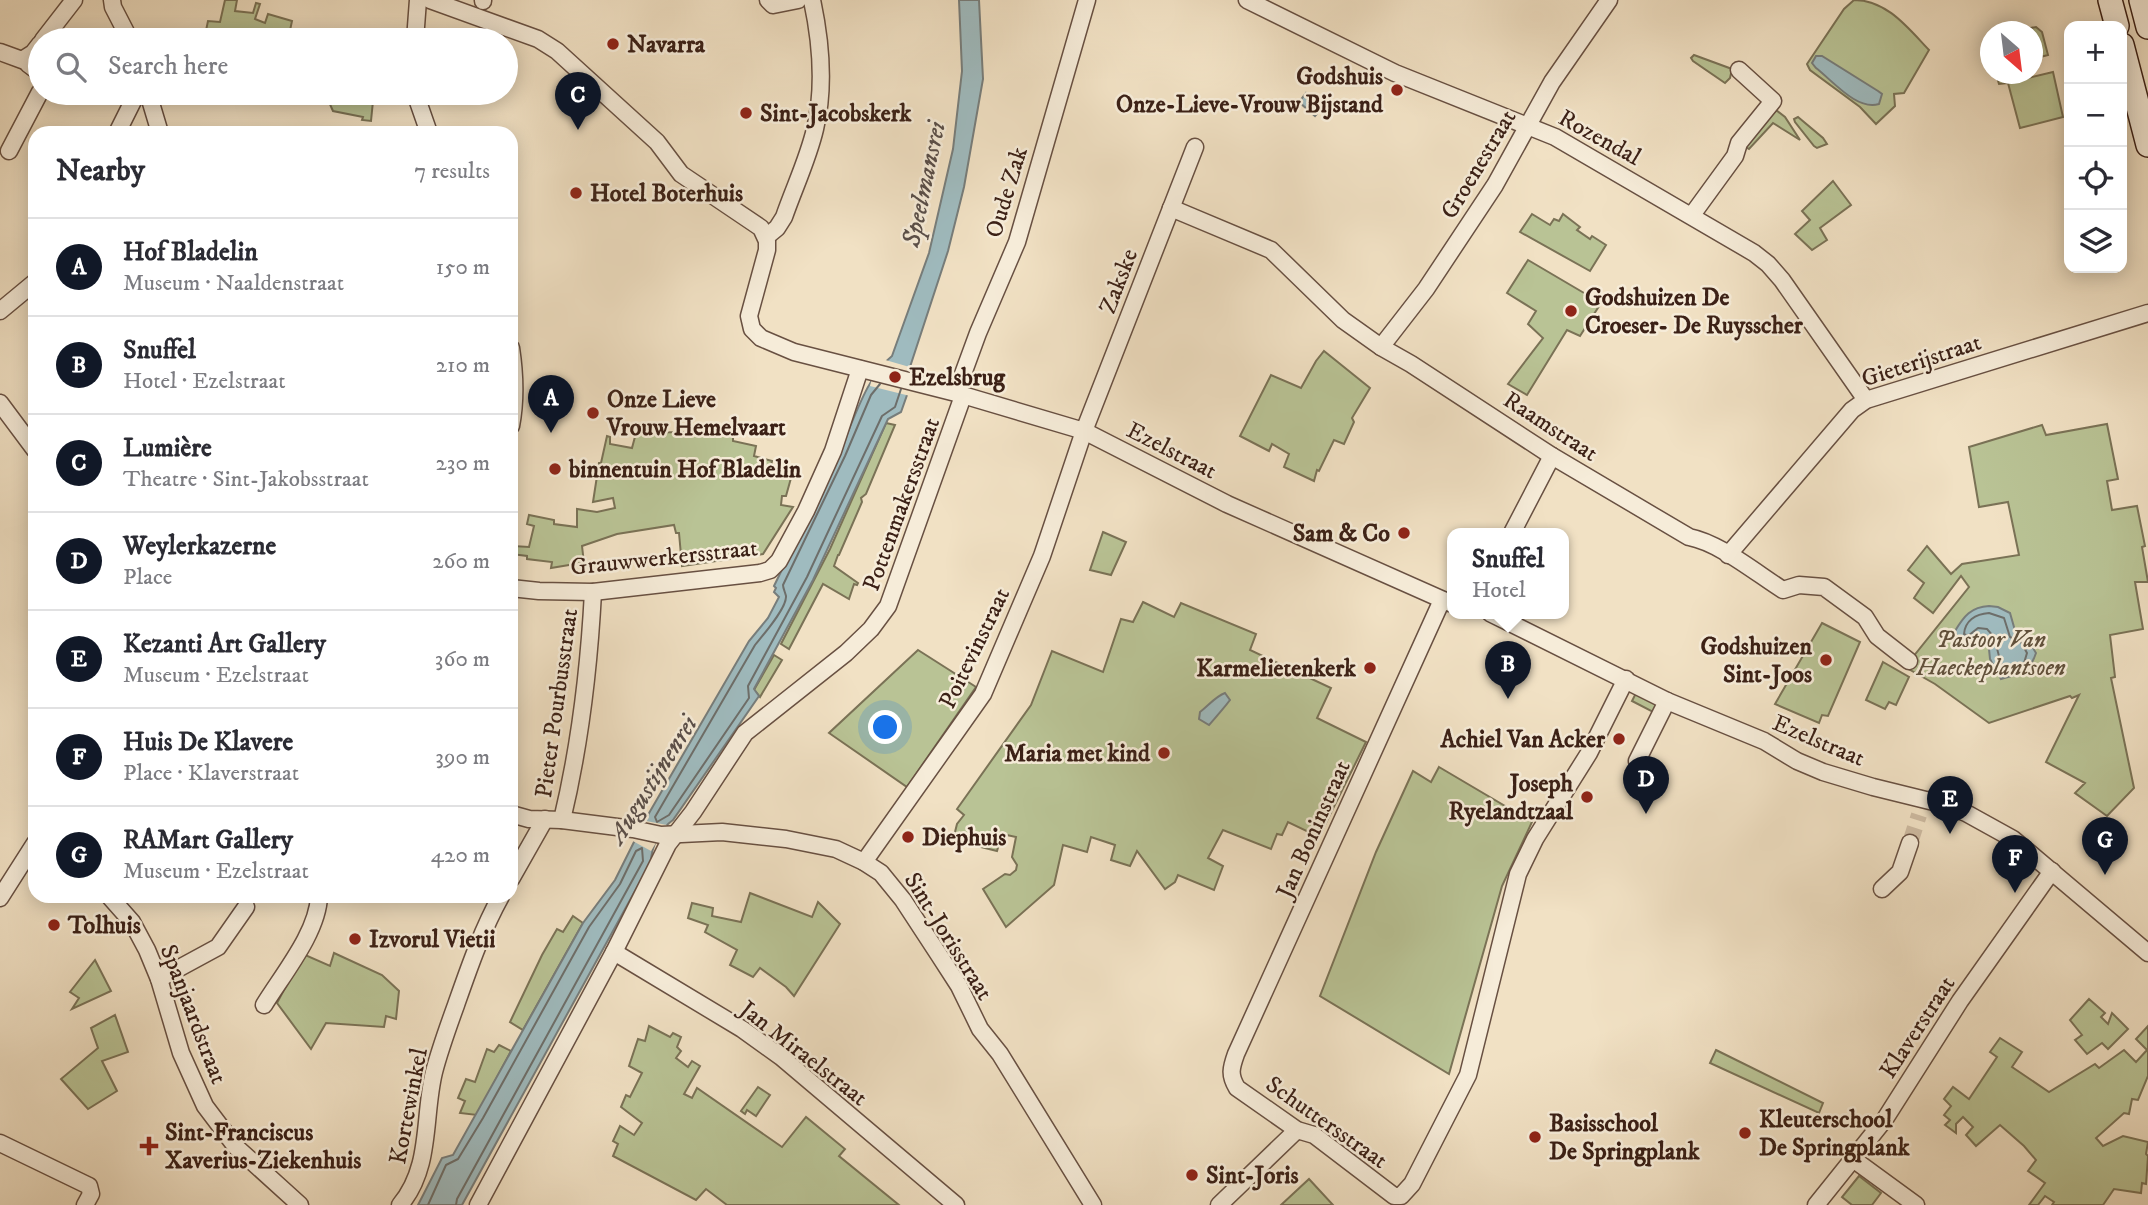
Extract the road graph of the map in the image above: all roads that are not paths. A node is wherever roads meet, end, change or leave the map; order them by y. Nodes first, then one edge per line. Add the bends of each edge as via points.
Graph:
1 (74, 0) edge
2 (112, 0) edge
3 (418, 0) edge
4 (430, 0) edge
5 (768, 0) edge
6 (798, 0) edge
7 (812, 0) edge
8 (1087, 0) edge
9 (1247, 0) edge
10 (1609, 0) edge
11 (2110, 0) edge
12 (2141, 0) edge
13 (2116, 21) edge
14 (2148, 27) edge
15 (53, 28) edge
16 (124, 28) edge
17 (416, 28) edge
18 (508, 28) edge
19 (518, 32) edge
20 (0, 52) edge
21 (28, 56) edge
22 (2127, 64) edge
23 (1739, 70) dead end
24 (33, 105) edge
25 (131, 105) edge
26 (152, 105) edge
27 (419, 105) edge
28 (1528, 124) junction
29 (120, 126) edge
30 (158, 126) edge
31 (427, 126) edge
32 (2148, 145) edge
33 (1195, 147) dead end
34 (9, 151) dead end
35 (1171, 208) junction
36 (1692, 215) junction
37 (765, 237) junction
38 (28, 288) edge
39 (0, 311) edge
40 (2148, 313) edge
41 (1381, 347) junction
42 (867, 371) junction
43 (960, 394) junction
44 (1866, 400) junction
45 (0, 403) edge
46 (1084, 431) junction
47 (28, 441) edge
48 (1552, 456) junction
49 (1515, 528) edge
50 (1728, 555) junction
51 (518, 589) edge
52 (593, 592) junction
53 (1447, 602) edge
54 (1502, 619) edge
55 (1909, 661) dead end
56 (1626, 679) junction
57 (1667, 701) junction
58 (1637, 761) dead end
59 (518, 816) edge
60 (545, 819) junction
61 (562, 820) junction
62 (667, 835) junction
63 (1910, 843) tunnel mouth
64 (28, 851) edge
65 (864, 862) junction
66 (518, 867) edge
67 (2052, 871) junction
68 (7, 875) edge
69 (1882, 890) dead end
70 (0, 898) edge
71 (115, 903) edge
72 (318, 903) edge
73 (497, 903) edge
74 (246, 907) dead end
75 (614, 952) junction
76 (2148, 953) edge
77 (159, 979) junction
78 (264, 1005) dead end
79 (1231, 1079) joint
80 (1297, 1130) junction
81 (0, 1143) edge
82 (1853, 1159) junction
83 (85, 1205) edge
84 (300, 1205) edge
85 (400, 1205) edge
86 (478, 1205) edge
87 (956, 1205) edge
88 (1093, 1205) edge
89 (1219, 1205) edge
90 (1816, 1205) edge
91 (1916, 1205) edge

1 - 15 street
2 - 16 street
3 - 17 street
4 - 18 street
5 - 6 street via 773,5
7 - 37 street via 820,35 815,129 784,217
8 - 43 street, Oude Zak via 1017,242 978,333
9 - 28 street, Rozendal via 1395,73
10 - 28 street, Groenestraat
11 - 13 main road
12 - 14 main road
19 - 37 street via 556,51 657,142 681,174 753,221
20 - 21 street via 22,60
22 - 32 main road
23 - 36 street via 1773,101
24 - 34 street
25 - 29 street
26 - 30 street
27 - 31 street
28 - 36 street, Rozendal
28 - 41 street, Groenestraat via 1449,255
33 - 35 street, Zakske
35 - 41 street, Raamstraat via 1271,250 1343,320
35 - 46 street, Zakske
36 - 44 street, Rozendal via 1768,264
37 - 42 street, Ezelstraat via 767,250 749,316 752,329 761,338 794,352
38 - 39 street
40 - 44 street, Gieterijstraat
41 - 48 street, Raamstraat
42 - 43 street, Ezelstraat
42 - 52 street, Grauwwerkersstraat via 806,511 771,570
43 - 46 street, Ezelstraat
43 - 62 street, Pottenmakersstraat via 888,606 846,653 745,733 693,812
44 - 50 street, Gieterijstraat via 1852,410
45 - 47 street
46 - 53 street, Ezelstraat via 1227,504
46 - 65 street, Poitevinstraat via 1042,556 983,694
48 - 49 street
48 - 50 street, Raamstraat
50 - 55 street, Raamstraat via 1783,590 1798,585 1824,587 1865,617 1877,636
51 - 52 street, Grauwwerkersstraat
52 - 61 street, Pieter Pourbusstraat via 577,749
53 - 79 street, Jan Boninstraat via 1236,1054
54 - 56 street, Ezelstraat
56 - 57 street, Ezelstraat
56 - 80 street, Schuttersstraat via 1518,874 1468,1075 1412,1184 1401,1196 1394,1196 1314,1135
57 - 58 street
57 - 67 street, Ezelstraat via 1764,741 1823,772 1921,807 1966,813 2013,839
59 - 60 street, Sint-Jorisstraat
60 - 61 street, Sint-Jorisstraat
60 - 66 street
61 - 62 street, Sint-Jorisstraat
62 - 65 street, Sint-Jorisstraat via 753,835 836,849
62 - 75 street via 668,844
63 - 69 street via 1900,872
64 - 68 street
65 - 88 street, Sint-Jorisstraat via 881,873 913,914
67 - 76 street, Ezelstraat
67 - 82 street, Klaverstraat via 1959,1001 1885,1119
68 - 70 street
71 - 77 street, Spanjaardstraat via 132,922
72 - 78 street via 313,925
73 - 85 street, Kortewinkel via 442,1045 420,1170
74 - 77 street via 218,947
75 - 86 street
75 - 87 street, Jan Miraelstraat via 781,1057
77 - 84 street, Spanjaardstraat via 181,1053 205,1106 236,1147
79 - 80 street, Schuttersstraat
80 - 89 street
81 - 83 street via 89,1185 92,1194
82 - 90 street, Klaverstraat
82 - 91 street

